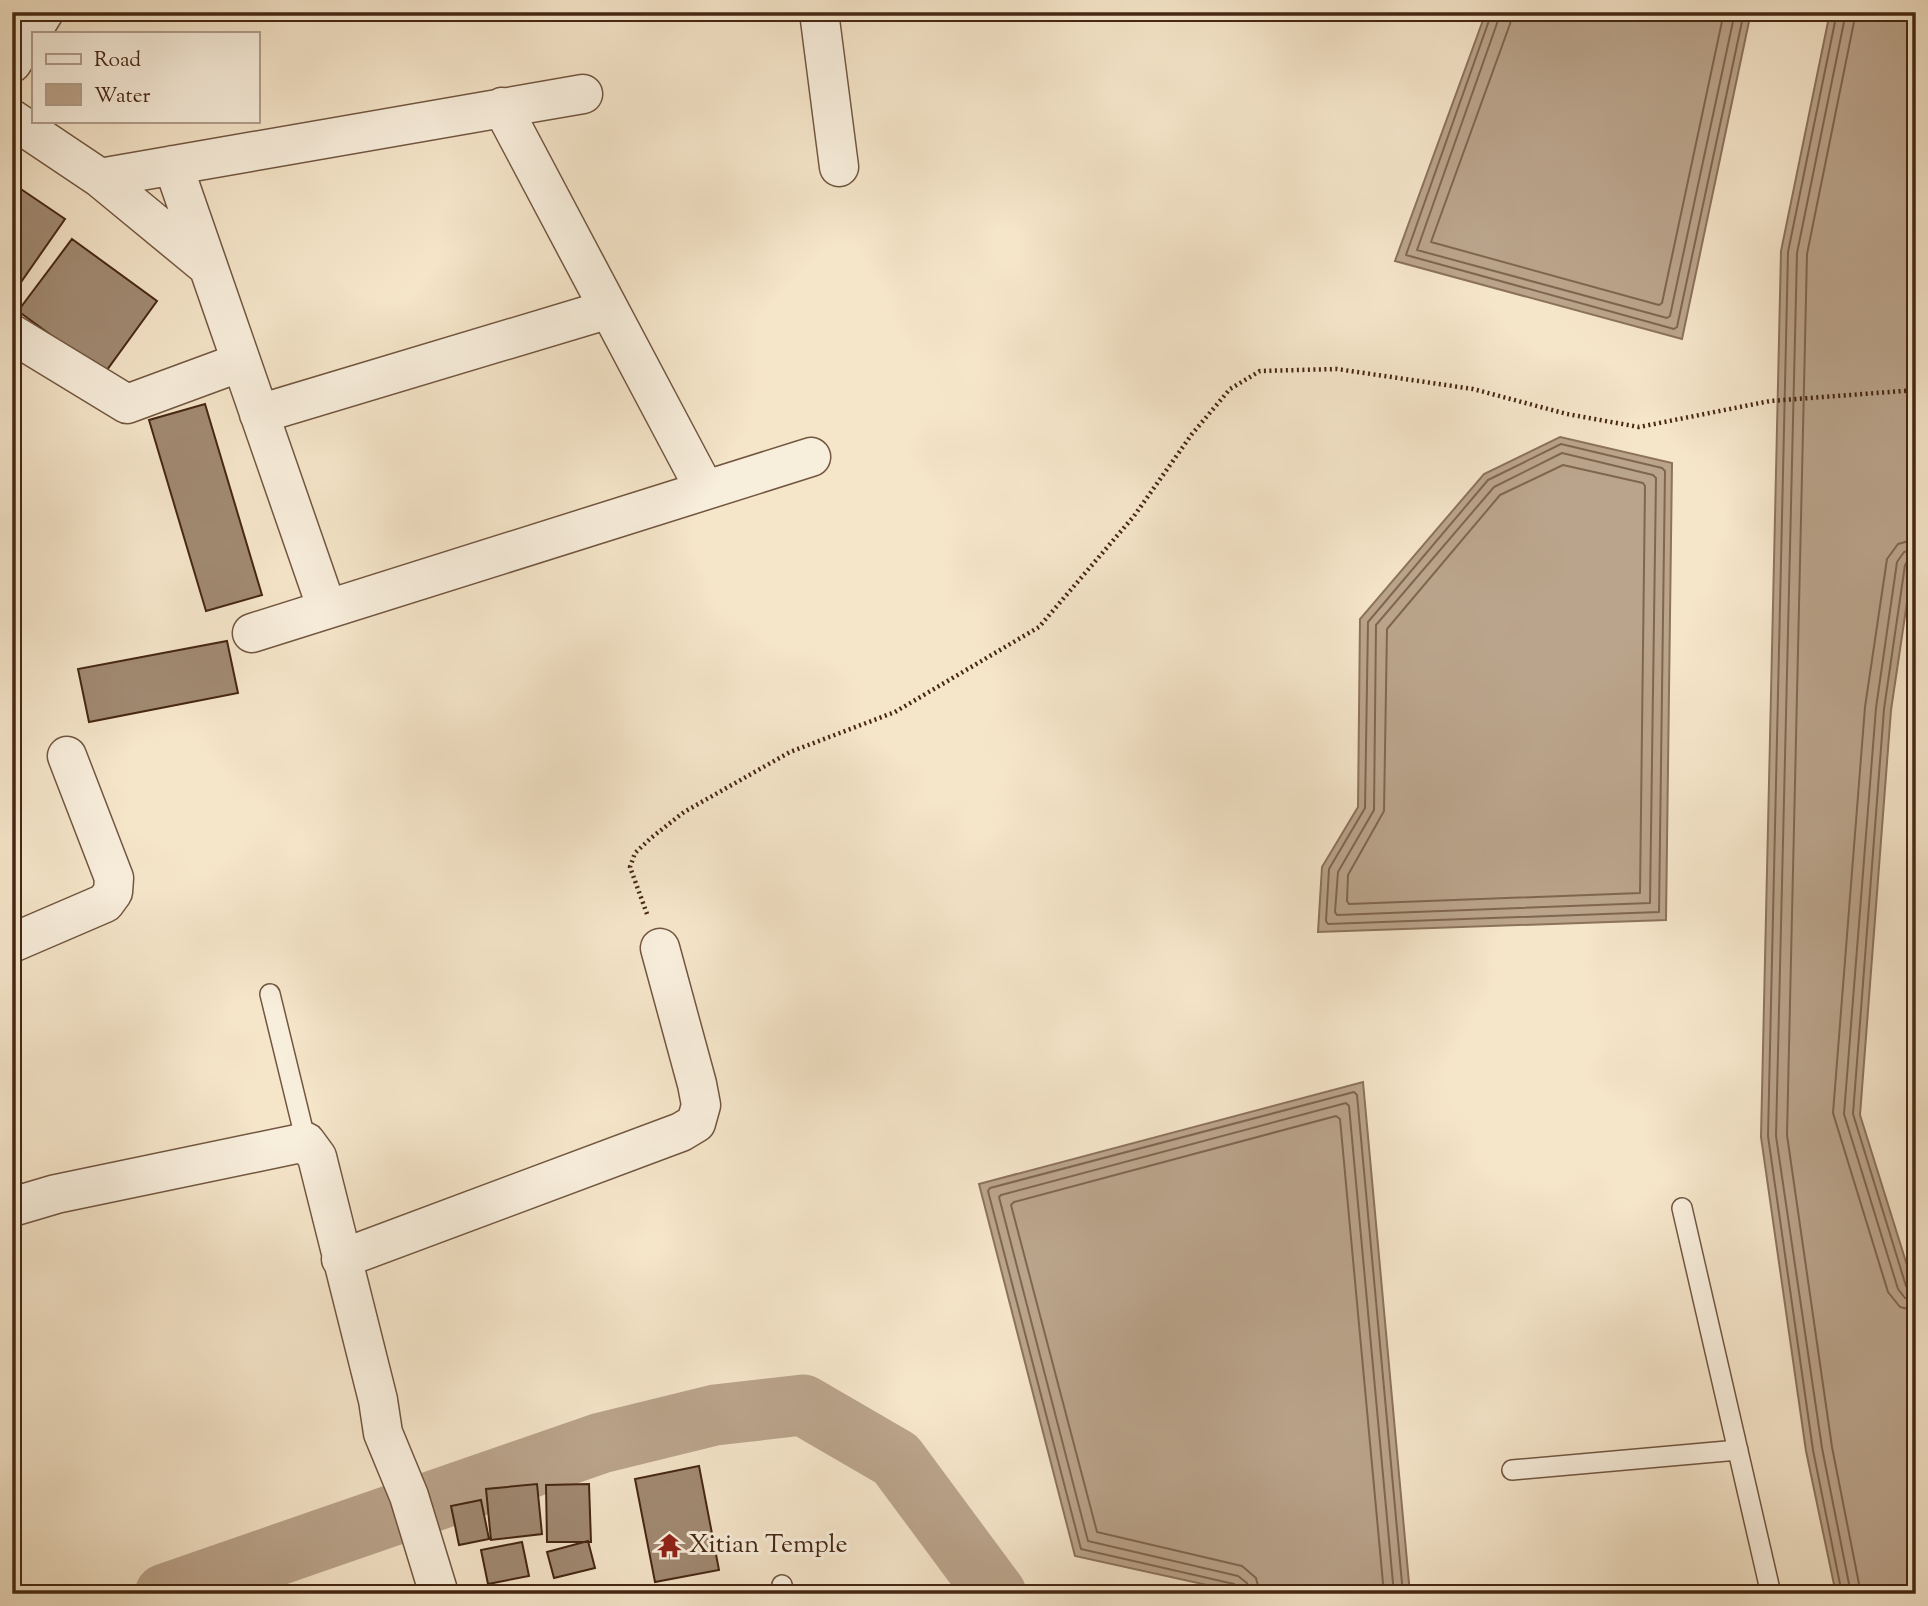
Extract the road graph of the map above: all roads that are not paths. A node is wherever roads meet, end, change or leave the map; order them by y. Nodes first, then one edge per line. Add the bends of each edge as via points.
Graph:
1 (44, 12) edge
2 (819, 12) edge
3 (12, 63) edge
4 (583, 93) dead end
5 (502, 107) junction
6 (12, 119) edge
7 (173, 165) junction
8 (839, 167) dead end
9 (100, 178) junction
10 (208, 267) junction
11 (608, 309) junction
12 (12, 334) edge
13 (241, 362) junction
14 (259, 414) junction
15 (811, 457) dead end
16 (705, 490) junction
17 (327, 609) junction
18 (252, 633) dead end
19 (67, 757) dead end
20 (12, 943) edge
21 (660, 948) road end
22 (270, 994) dead end
23 (306, 1142) junction
24 (12, 1207) edge
25 (1682, 1208) dead end
26 (341, 1259) junction
27 (1738, 1450) junction
28 (1512, 1471) dead end
29 (439, 1594) edge
30 (1771, 1594) edge

1 - 3 street
2 - 8 street
4 - 5 street
5 - 7 street
5 - 11 street
6 - 9 street
7 - 9 street
7 - 10 street
9 - 10 street
10 - 13 street
11 - 14 street
11 - 16 street
12 - 13 street via 127,404
13 - 14 street
14 - 17 street
15 - 16 street
16 - 17 street
17 - 18 street
19 - 20 street via 114,877 113,892 105,903
21 - 26 street via 697,1084 701,1105 696,1123
22 - 23 lane
23 - 24 street
23 - 26 street via 317,1157
25 - 27 lane
26 - 29 street via 383,1433
27 - 28 lane
27 - 30 lane

